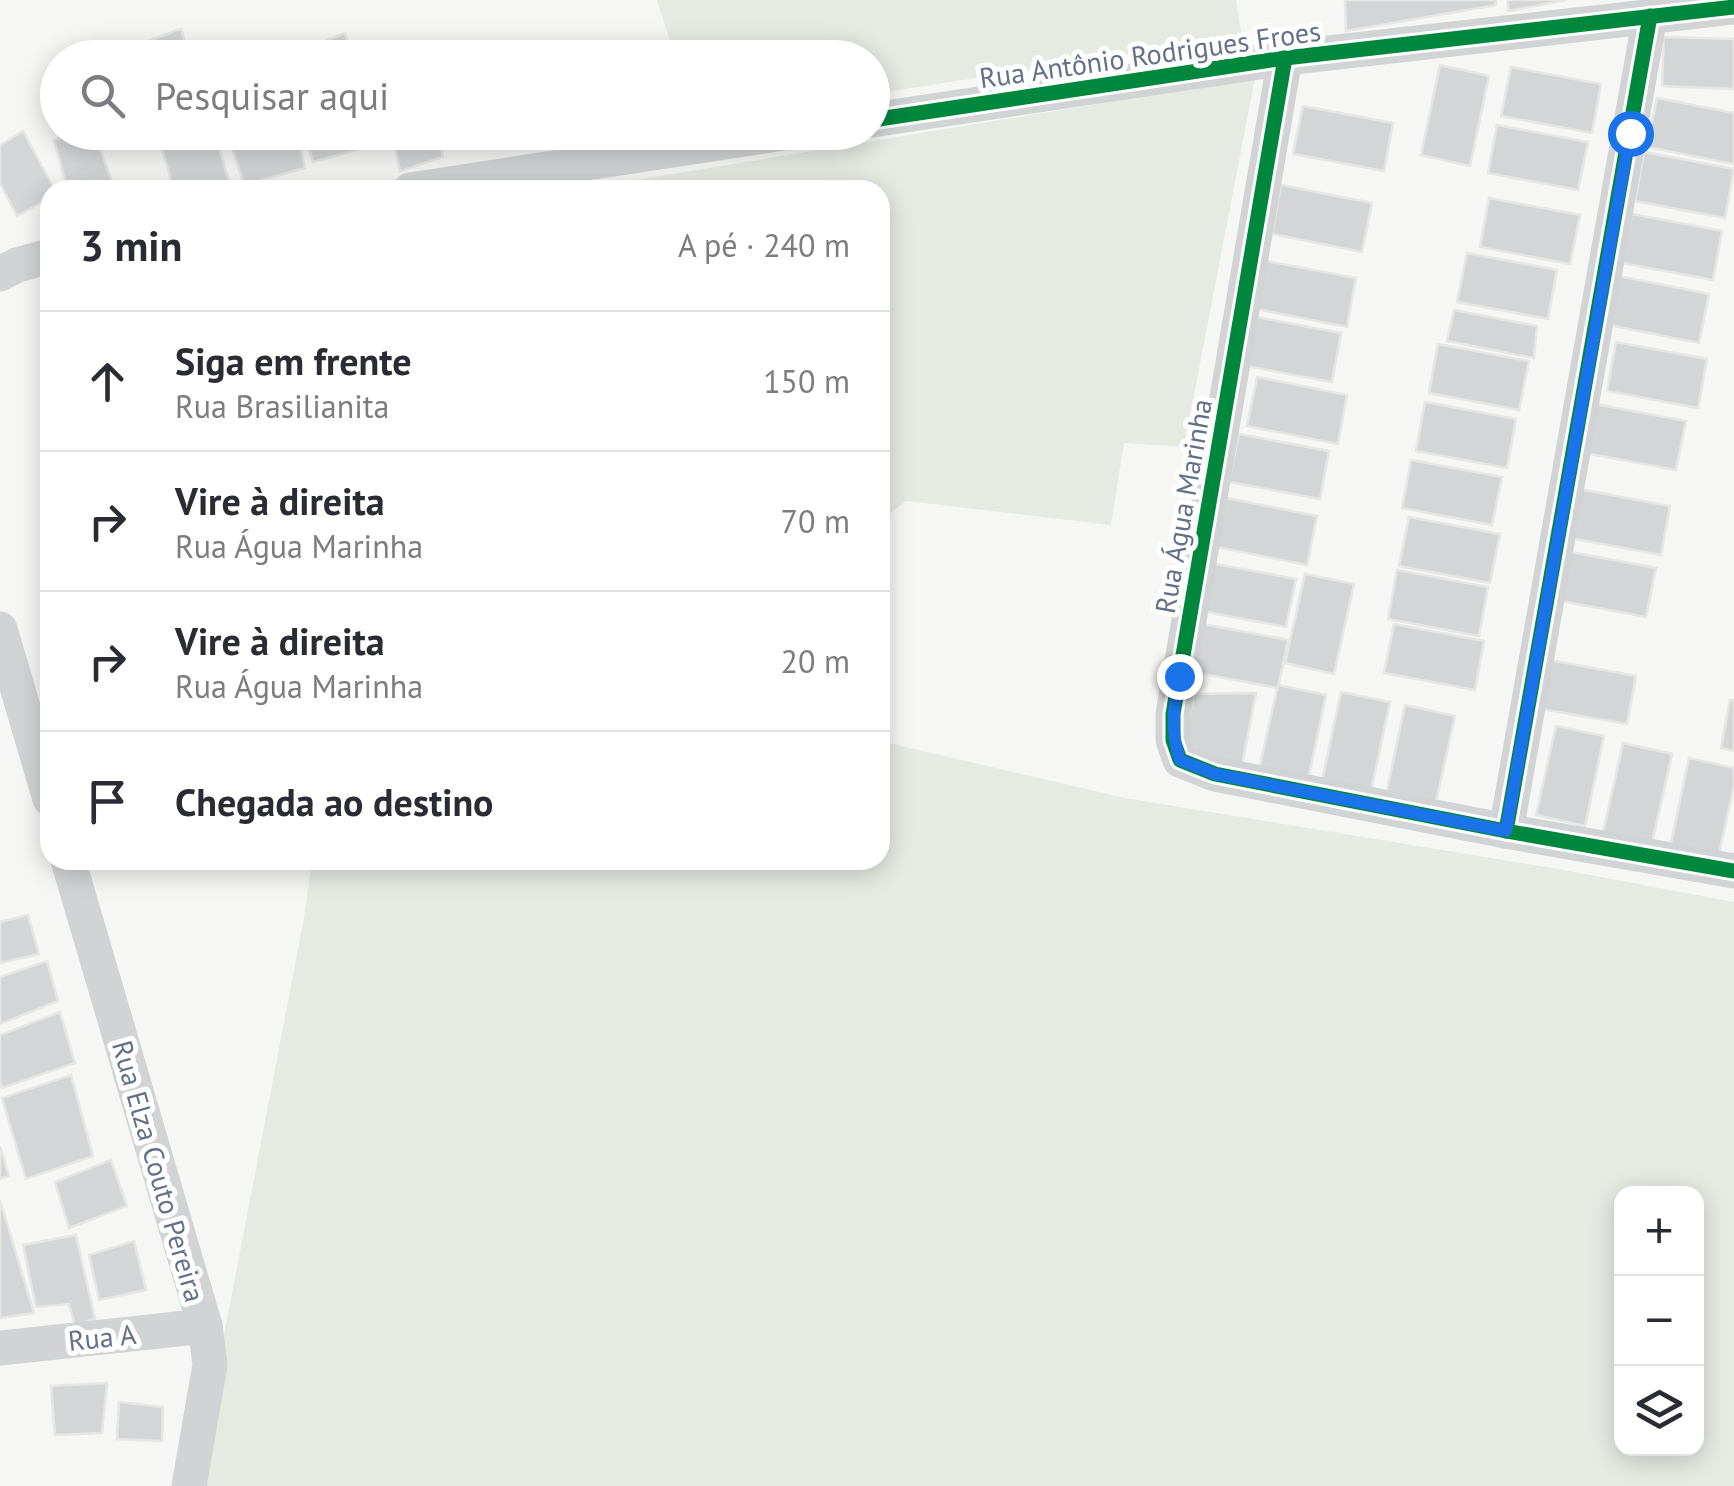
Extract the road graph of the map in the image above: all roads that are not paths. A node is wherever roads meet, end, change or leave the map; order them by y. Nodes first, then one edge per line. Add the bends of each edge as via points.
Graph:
1 (1734, 6) edge
2 (1650, 16) junction
3 (1285, 58) junction
4 (890, 117) edge
5 (672, 150) edge
6 (476, 180) edge
7 (40, 259) edge
8 (0, 274) edge
9 (0, 629) edge
10 (40, 765) edge
11 (1506, 831) junction
12 (71, 870) edge
13 (1734, 872) edge
14 (204, 1326) junction
15 (0, 1348) edge
16 (190, 1486) edge

1 - 2 street, Rua Antônio Rodrigues Froes
2 - 3 street, Rua Antônio Rodrigues Froes
2 - 11 street
3 - 4 street, Rua Antônio Rodrigues Froes
3 - 11 street, Rua Água Marinha via 1173,740 1180,760 1215,774
5 - 6 street
7 - 8 street
9 - 10 street
11 - 13 street, Rua Água Marinha
12 - 14 street, Rua Elza Couto Pereira
14 - 15 street, Rua A
14 - 16 street, Rua Elza Couto Pereira via 210,1365

